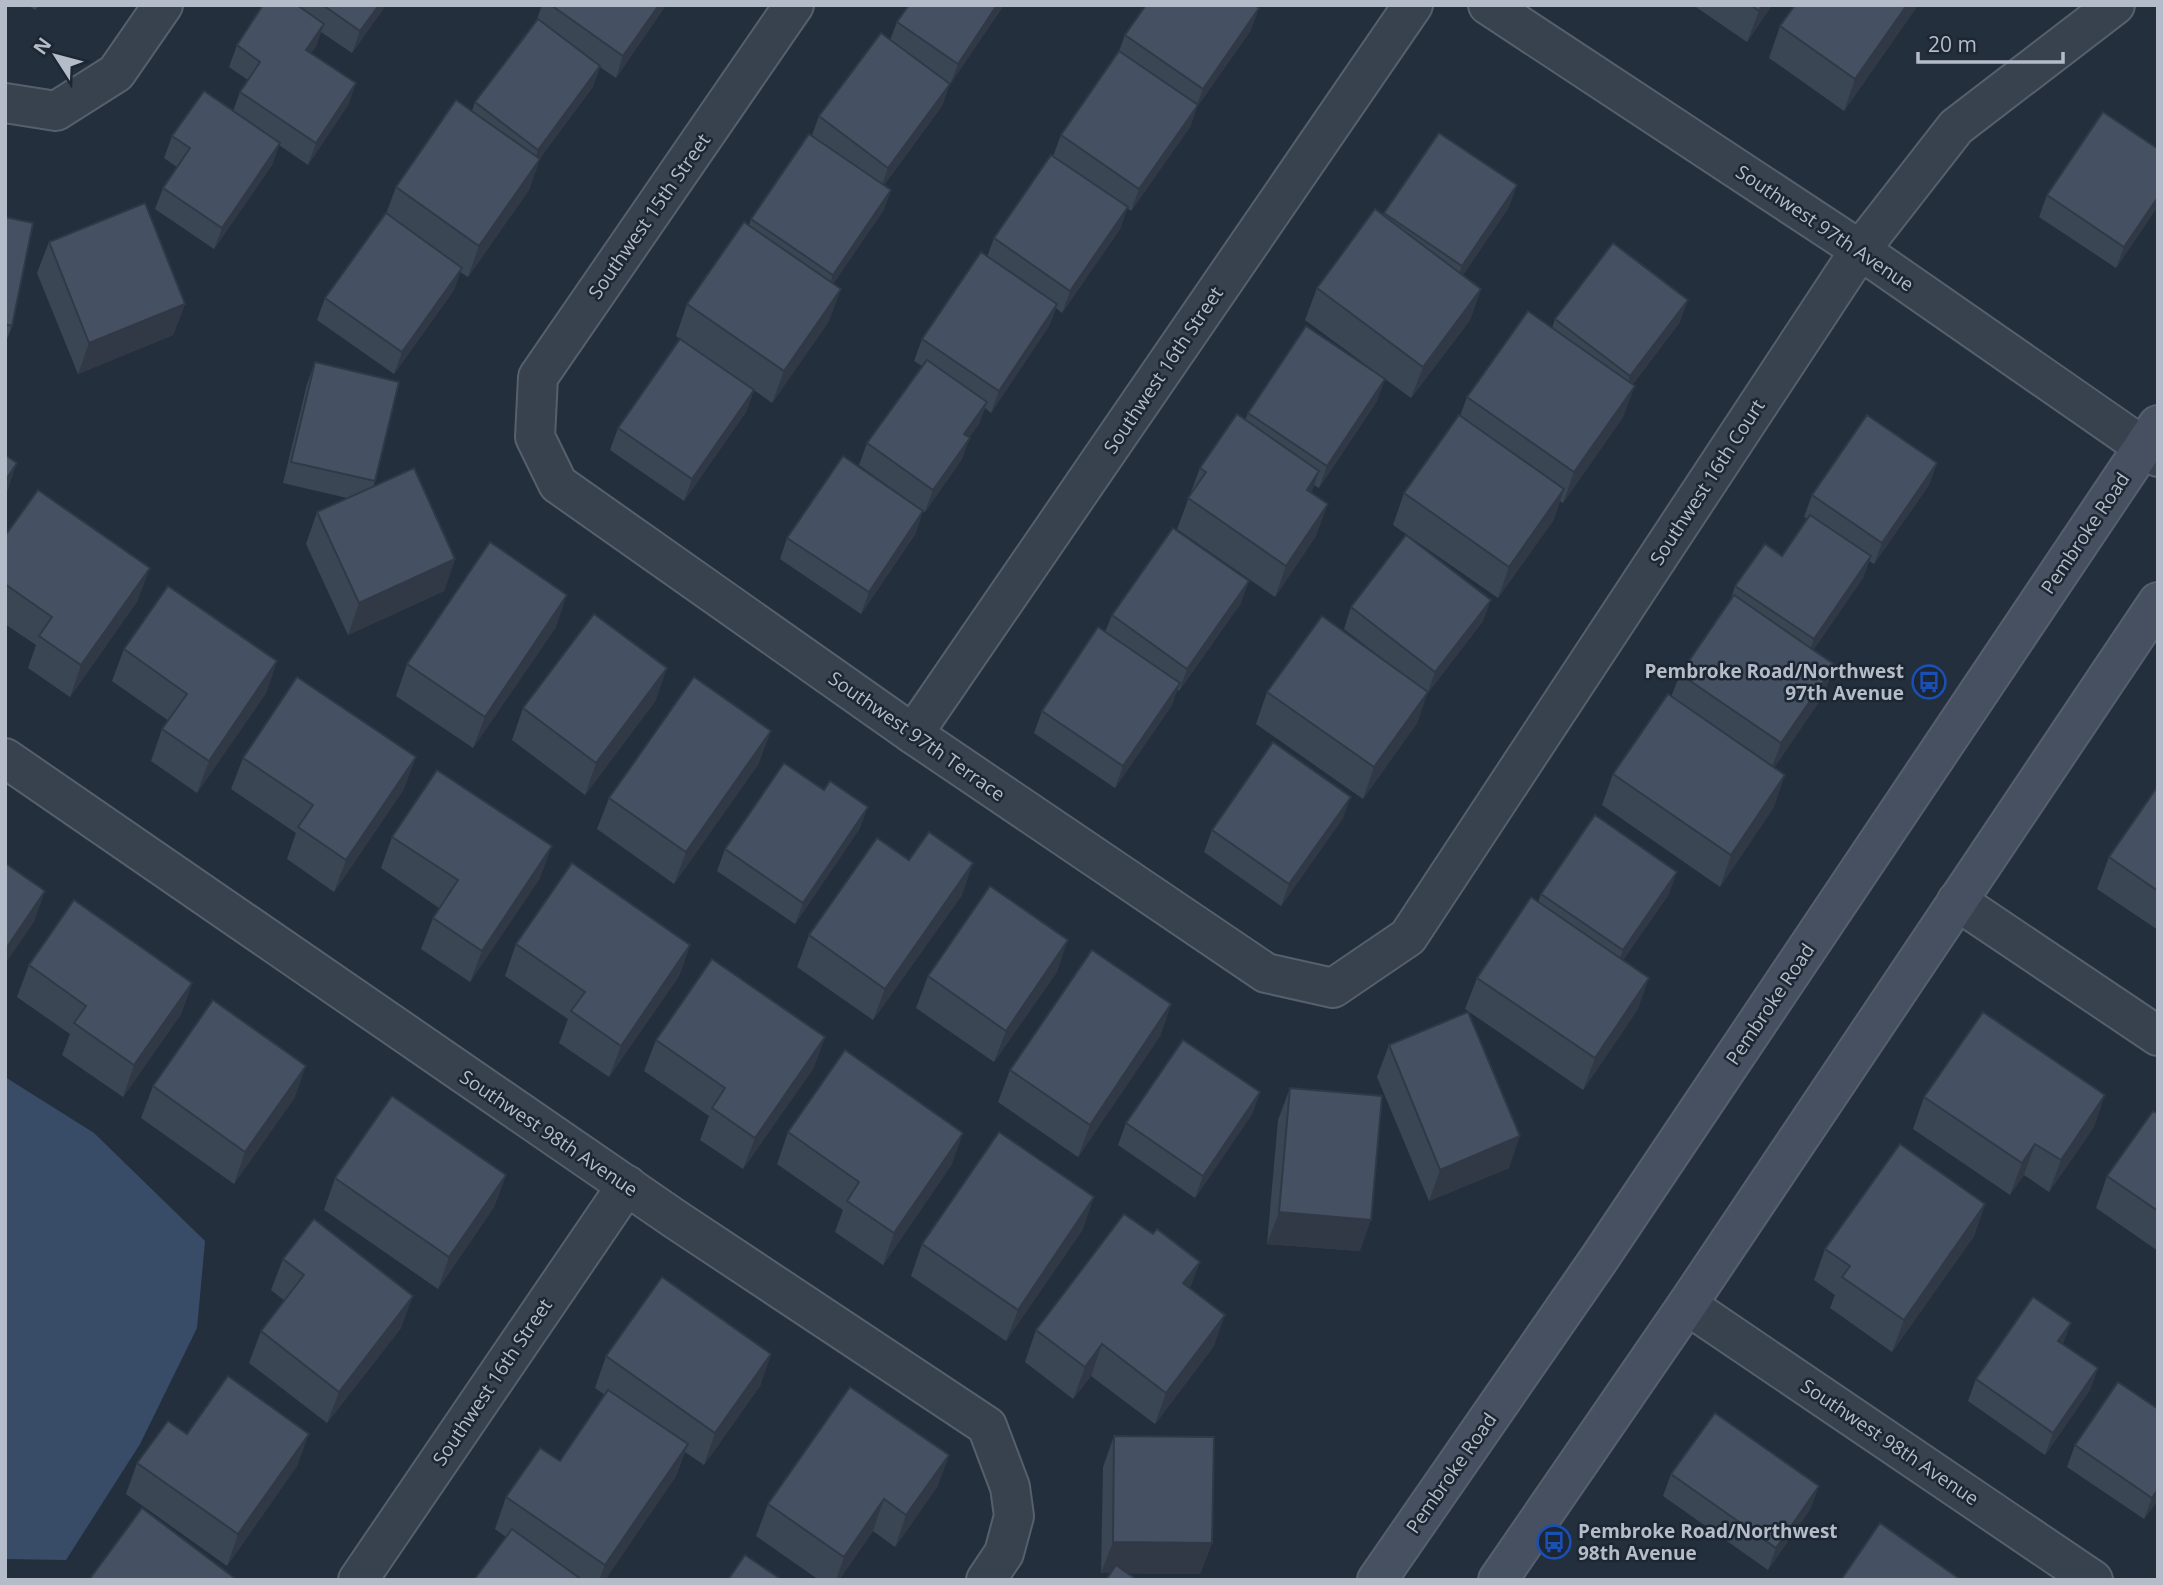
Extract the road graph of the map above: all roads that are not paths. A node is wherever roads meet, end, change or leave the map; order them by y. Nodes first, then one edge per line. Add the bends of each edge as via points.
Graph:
1 (163, 5) edge
2 (794, 5) edge
3 (1413, 5) edge
4 (1488, 5) edge
5 (2115, 5) edge
6 (5, 103) edge
7 (1860, 250) junction
8 (535, 437) joint
9 (2153, 443) edge
10 (2158, 602) edge
11 (913, 734) junction
12 (5, 758) edge
13 (1957, 901) junction
14 (1334, 988) joint
15 (2158, 1036) edge
16 (627, 1185) junction
17 (1687, 1305) junction
18 (995, 1567) edge
19 (358, 1580) edge
20 (1377, 1580) edge
21 (1498, 1580) edge
22 (2093, 1580) edge

1 - 6 street via 116,73 56,111
2 - 8 street, Southwest 15th Street via 538,377
3 - 11 street, Southwest 16th Street
4 - 7 street, Southwest 97th Avenue
5 - 7 street, Southwest 16th Court via 1956,127
7 - 9 street, Southwest 97th Avenue
7 - 14 street, Southwest 16th Court via 1408,937
8 - 11 street, Southwest 97th Terrace via 558,484
9 - 20 main road, Pembroke Road
10 - 13 main road
11 - 14 street, Southwest 97th Terrace via 1266,974
12 - 16 street, Southwest 98th Avenue
13 - 15 street
13 - 17 main road
16 - 18 street, Southwest 98th Avenue via 987,1426 1010,1487 1014,1516
16 - 19 street, Southwest 16th Street
17 - 21 main road
17 - 22 street, Southwest 98th Avenue

